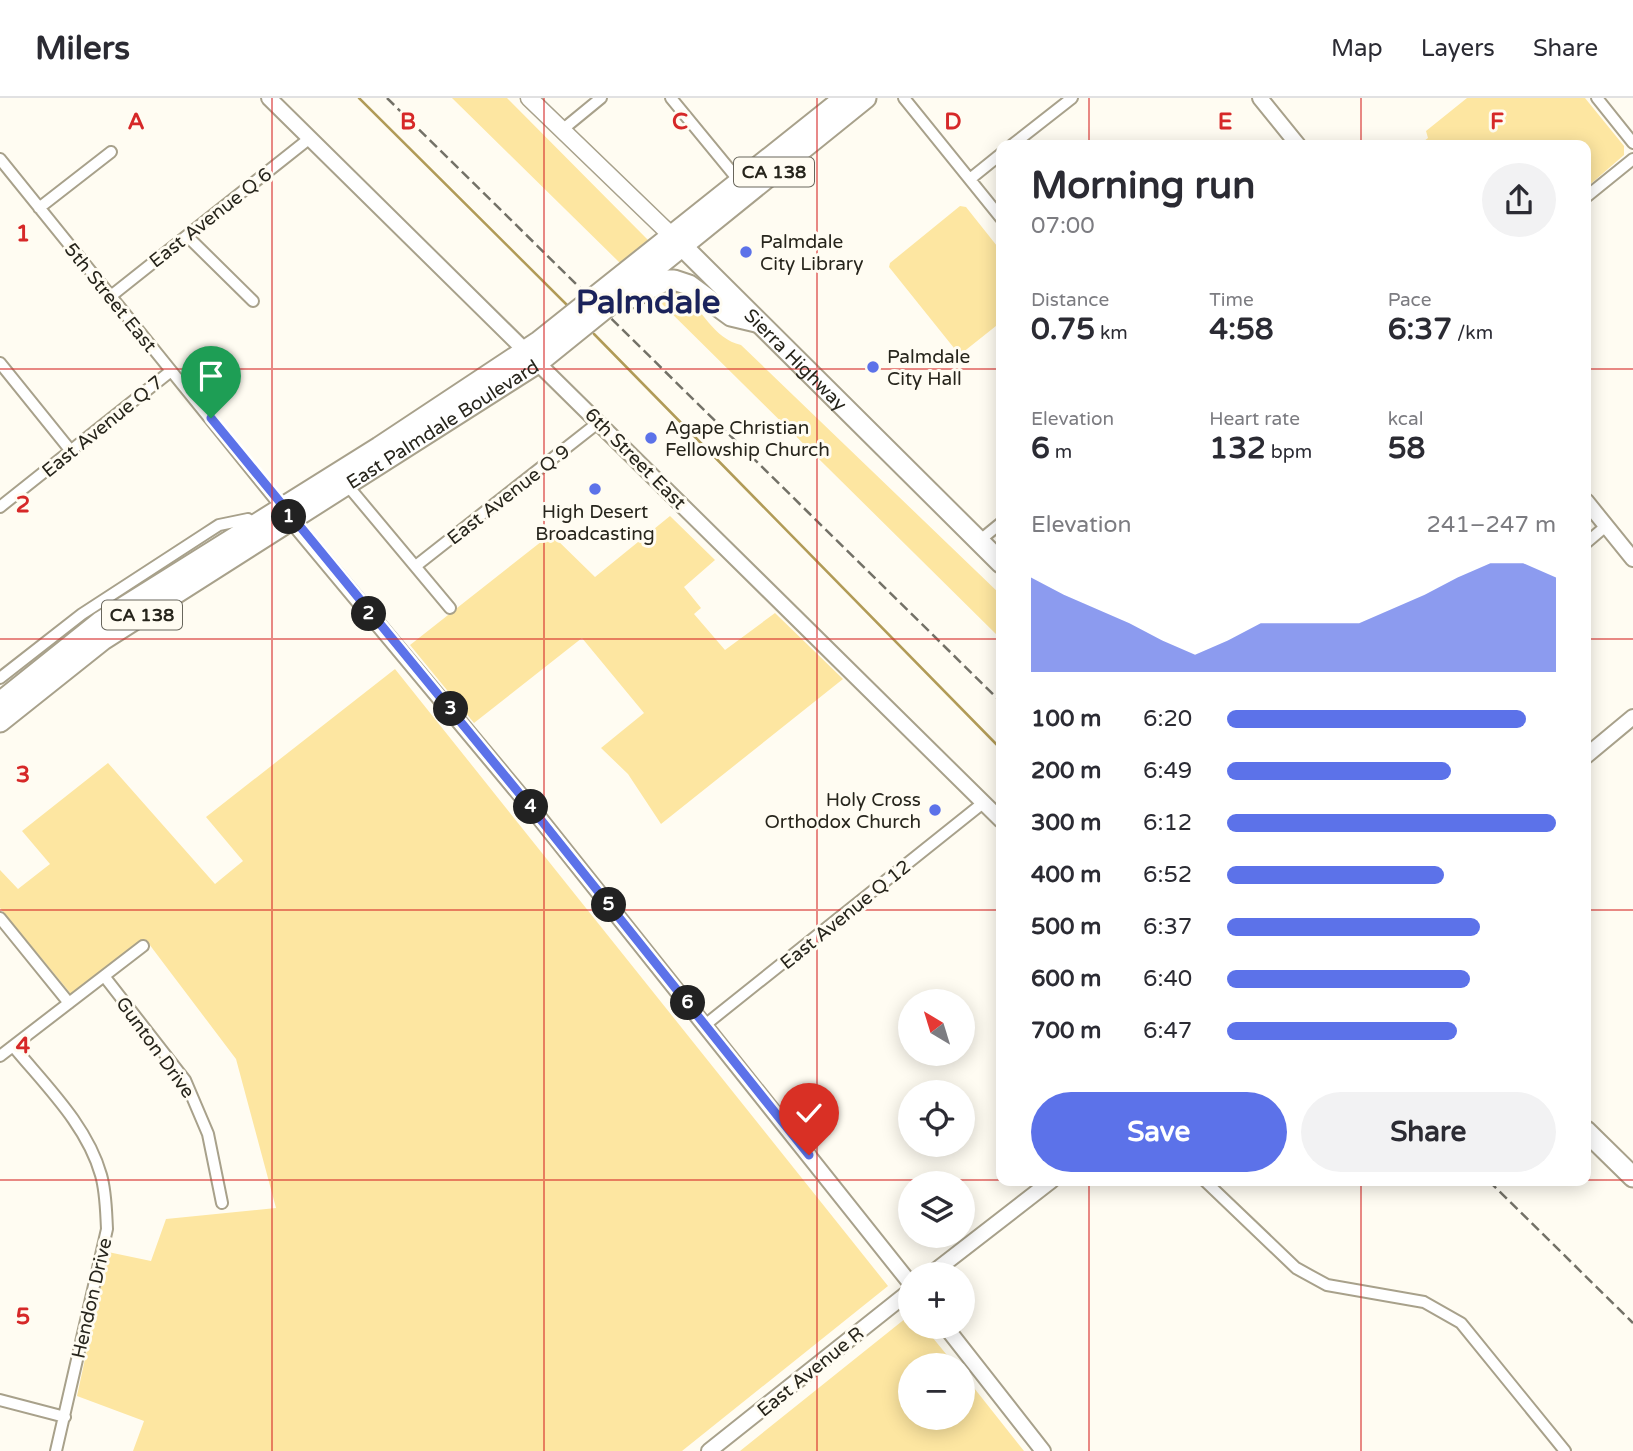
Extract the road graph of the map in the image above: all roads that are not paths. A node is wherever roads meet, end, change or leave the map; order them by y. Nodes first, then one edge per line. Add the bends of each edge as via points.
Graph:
1 (269, 98) edge
2 (529, 98) edge
3 (601, 98) edge
4 (671, 98) edge
5 (845, 98) edge
6 (866, 98) edge
7 (904, 98) edge
8 (1072, 98) edge
9 (1260, 98) edge
10 (1597, 98) edge
11 (562, 130) junction
12 (310, 138) junction
13 (1018, 140) edge
14 (1294, 140) edge
15 (1633, 144) edge
16 (111, 152) dead end
17 (996, 158) edge
18 (0, 159) edge
19 (1633, 159) edge
20 (970, 179) junction
21 (740, 182) junction
22 (1591, 193) edge
23 (39, 208) junction
24 (996, 212) edge
25 (187, 236) junction
26 (677, 241) junction
27 (111, 296) junction
28 (617, 300) junction
29 (253, 301) dead end
30 (757, 323) junction
31 (532, 357) junction
32 (0, 363) edge
33 (171, 371) junction
34 (599, 422) junction
35 (71, 451) junction
36 (348, 486) junction
37 (0, 507) edge
38 (1591, 507) edge
39 (287, 514) junction
40 (256, 525) junction
41 (1606, 526) junction
42 (996, 527) edge
43 (1591, 538) edge
44 (979, 541) junction
45 (996, 558) edge
46 (1633, 559) edge
47 (417, 565) junction
48 (450, 608) dead end
49 (0, 678) edge
50 (0, 702) edge
51 (1633, 718) edge
52 (0, 722) edge
53 (1591, 752) edge
54 (983, 803) junction
55 (996, 815) edge
56 (0, 918) edge
57 (143, 946) dead end
58 (104, 976) junction
59 (69, 1003) junction
60 (705, 1025) junction
61 (13, 1046) junction
62 (0, 1056) edge
63 (1591, 1136) edge
64 (1633, 1177) edge
65 (1045, 1186) edge
66 (1210, 1186) edge
67 (222, 1203) dead end
68 (947, 1262) edge
69 (898, 1268) edge
70 (898, 1301) edge
71 (955, 1339) edge
72 (0, 1400) edge
73 (65, 1417) junction
74 (56, 1451) edge
75 (709, 1451) edge
76 (1044, 1451) edge
77 (1565, 1451) edge

1 - 12 street, 6th Street East
2 - 11 main road, Sierra Highway
3 - 11 street
4 - 21 street
5 - 21 highway, East Palmdale Boulevard / CA 138
6 - 26 highway, East Palmdale Boulevard / CA 138
7 - 20 street
8 - 13 street
9 - 14 street
10 - 15 street
11 - 26 main road, Sierra Highway
12 - 25 street, East Avenue Q 6
12 - 31 street, 6th Street East
16 - 23 street
17 - 20 street
18 - 23 street, 5th Street East
19 - 22 street
20 - 24 street
21 - 26 highway, East Palmdale Boulevard / CA 138
23 - 27 street, 5th Street East
25 - 27 street, East Avenue Q 6
25 - 29 street
26 - 28 highway, East Palmdale Boulevard / CA 138
26 - 30 highway, Sierra Highway
26 - 31 highway, East Palmdale Boulevard / CA 138
27 - 33 street, 5th Street East
28 - 30 highway via 674,280 689,285 731,316
28 - 31 highway, East Palmdale Boulevard / CA 138
30 - 44 highway, Sierra Highway
31 - 34 street, 6th Street East
31 - 36 highway, East Palmdale Boulevard / CA 138
31 - 39 highway, East Palmdale Boulevard / CA 138
32 - 35 street
33 - 35 street, East Avenue Q 7
33 - 39 street, 5th Street East
34 - 47 street, East Avenue Q 9
34 - 54 street, 6th Street East
35 - 37 street, East Avenue Q 7
36 - 39 highway, East Palmdale Boulevard / CA 138
36 - 47 street
38 - 41 street
39 - 40 highway, East Palmdale Boulevard / CA 138
39 - 52 highway, East Palmdale Boulevard / CA 138 via 103,640
39 - 60 street, 5th Street East via 475,738
40 - 49 street via 248,519 219,525 82,614
40 - 50 highway, East Palmdale Boulevard / CA 138 via 101,621
41 - 43 street
41 - 46 street
42 - 44 street
44 - 45 highway, Sierra Highway
47 - 48 street
51 - 53 street
54 - 55 street, 6th Street East
54 - 60 street, East Avenue Q 12
56 - 59 street
57 - 58 street
58 - 59 street
58 - 67 street, Gunton Drive via 185,1080 211,1143
59 - 61 street
60 - 69 street, 5th Street East
61 - 62 street
61 - 73 street, Hendon Drive via 87,1140 105,1195 107,1228
63 - 64 highway
65 - 68 street
66 - 77 street via 1296,1268 1327,1285 1424,1301 1461,1323
70 - 75 street, East Avenue R
71 - 76 street
72 - 73 street
73 - 74 street, Hendon Drive

